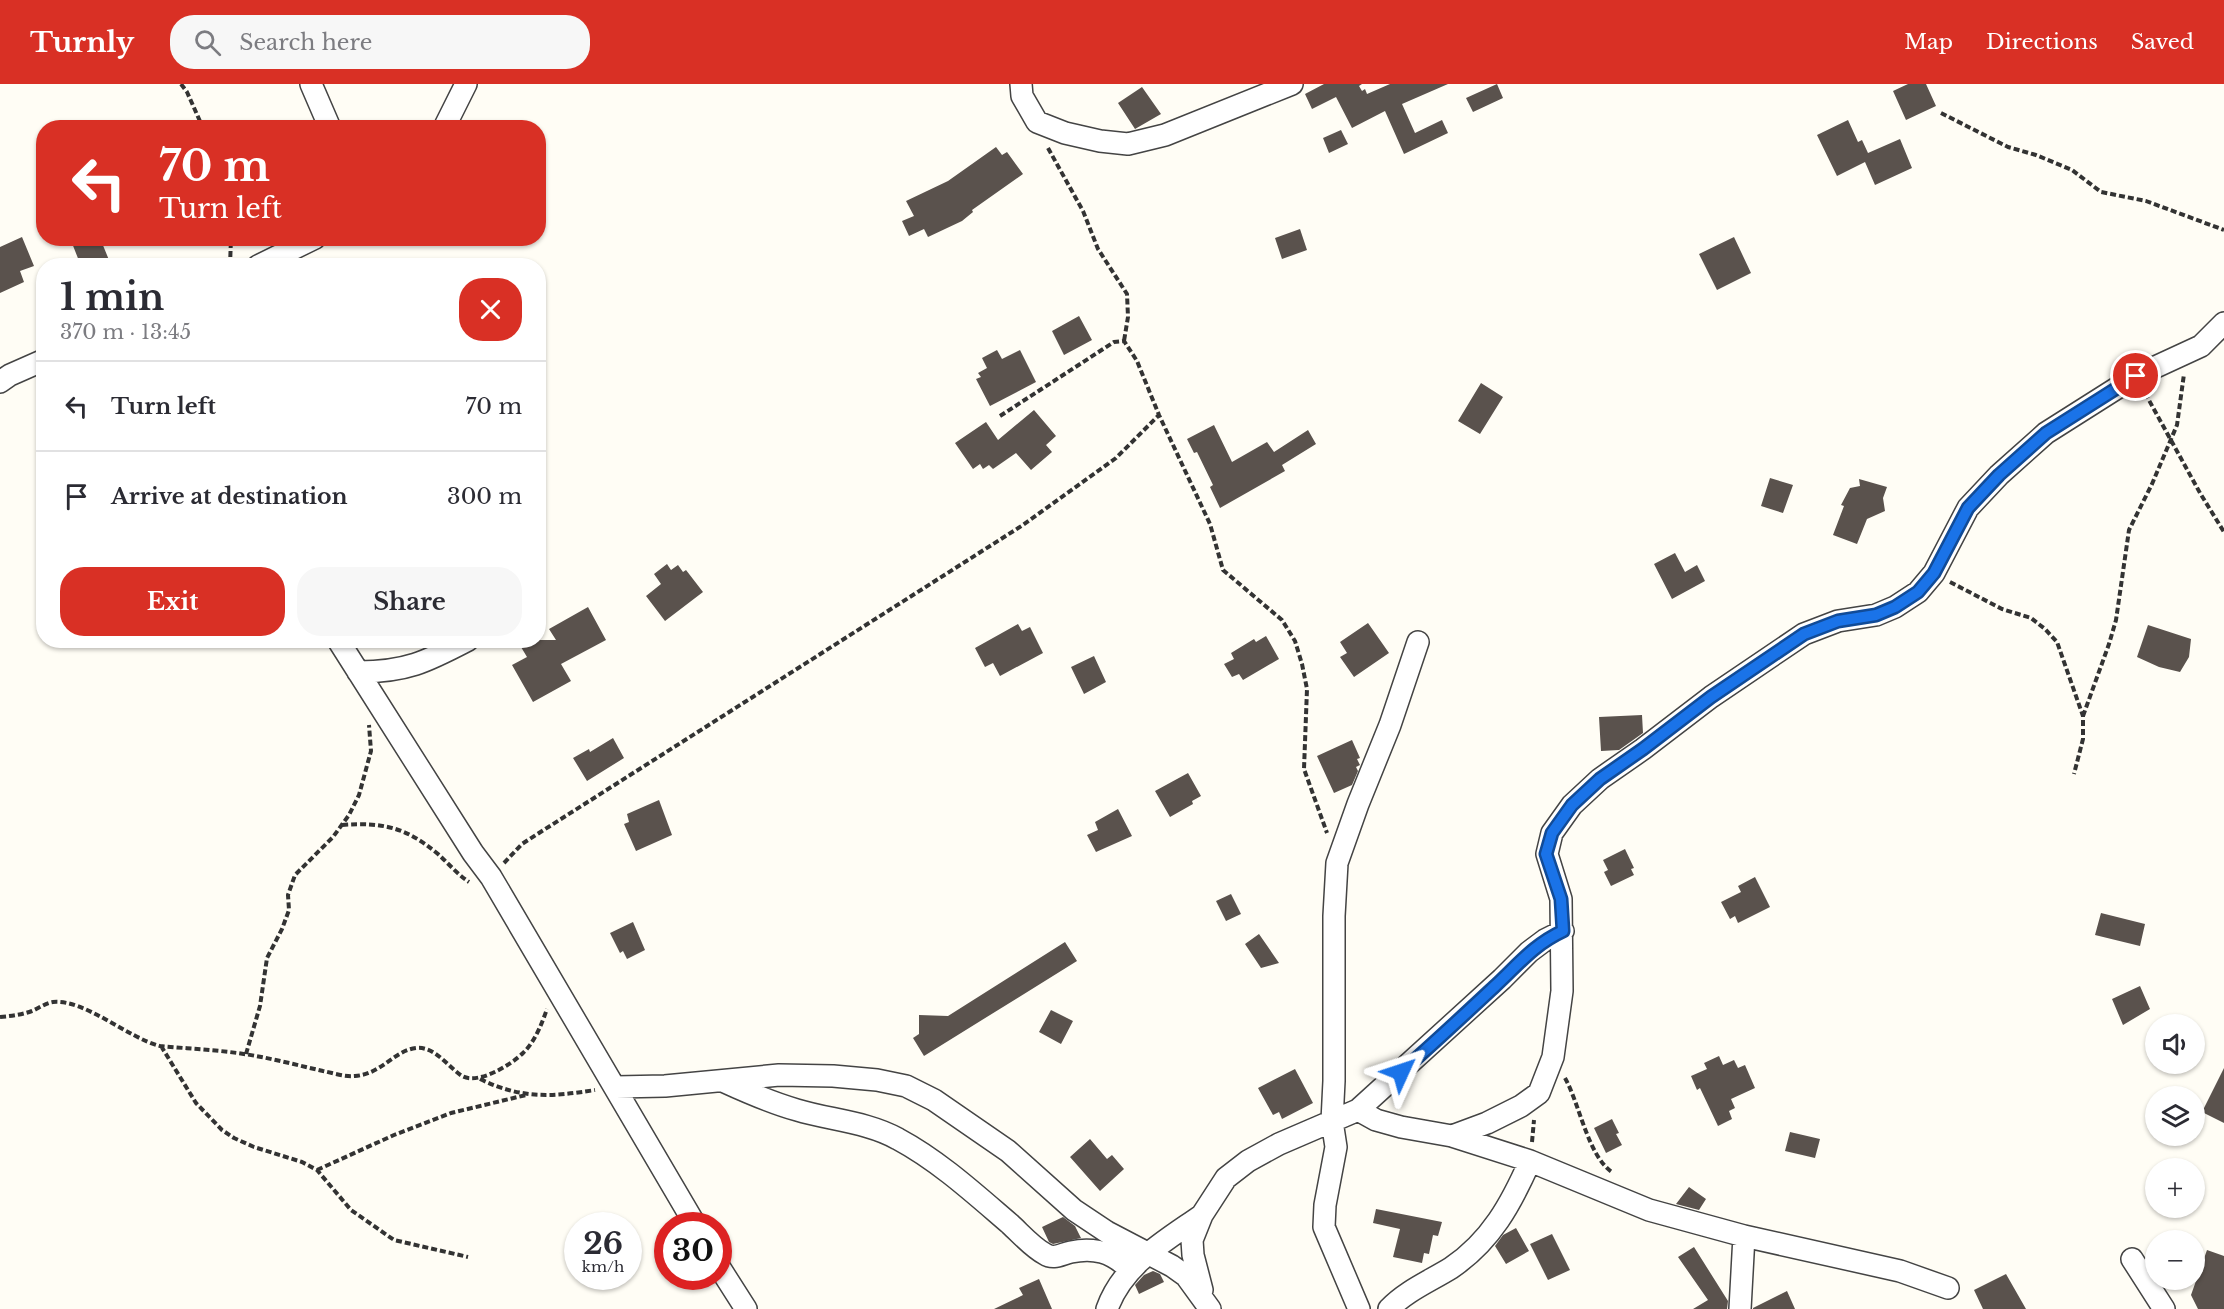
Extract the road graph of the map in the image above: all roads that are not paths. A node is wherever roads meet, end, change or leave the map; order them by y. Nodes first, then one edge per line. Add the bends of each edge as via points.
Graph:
1 (311, 84) edge
2 (466, 84) edge
3 (1021, 84) edge
4 (1292, 84) edge
5 (327, 120) edge
6 (448, 120) edge
7 (299, 246) edge
8 (274, 258) edge
9 (2224, 323) edge
10 (36, 363) edge
11 (3, 376) edge
12 (1418, 642) dead end
13 (343, 648) edge
14 (452, 648) edge
15 (358, 672) junction
16 (1563, 931) junction
17 (725, 1081) junction
18 (616, 1087) junction
19 (1358, 1110) junction
20 (1332, 1121) junction
21 (1452, 1136) junction
22 (1530, 1161) junction
23 (688, 1212) edge
24 (1203, 1215) junction
25 (1744, 1236) junction
26 (1147, 1254) junction
27 (2132, 1259) dead end
28 (1129, 1269) junction
29 (732, 1287) edge
30 (1948, 1288) dead end
31 (1208, 1304) edge
32 (746, 1309) edge
33 (1107, 1309) edge
34 (1359, 1309) edge
35 (1389, 1309) edge
36 (1740, 1309) edge
37 (2164, 1309) edge

1 - 5 street
2 - 6 street
3 - 4 street via 1022,96 1037,122 1065,133 1128,144 1165,135
7 - 8 street
9 - 16 street via 2201,346 2136,376 2046,433 1968,508 1934,573 1918,592 1876,615 1838,621 1804,634 1600,779 1572,805 1552,833 1546,854 1561,899
10 - 11 street
12 - 20 street via 1337,863
13 - 15 street
14 - 15 street via 416,666
15 - 18 street via 495,883
16 - 19 street via 1528,952
16 - 21 street via 1562,991 1553,1057 1539,1093 1488,1123
17 - 18 street
17 - 26 street via 779,1075 833,1076 906,1086 964,1119 1008,1151 1074,1210
17 - 28 street via 761,1099 895,1137 920,1151 1050,1257 1098,1251 1108,1253
18 - 23 street
19 - 20 street
19 - 21 street via 1401,1126
20 - 24 street via 1248,1161 1226,1178
20 - 34 street via 1336,1147 1324,1227
21 - 22 street
22 - 25 street via 1649,1210
22 - 35 street via 1496,1226 1453,1266
24 - 26 street
24 - 31 street via 1192,1247
25 - 30 street via 1900,1271
25 - 36 street
26 - 28 street
26 - 31 street via 1186,1276
27 - 37 street
28 - 33 street
29 - 32 street

